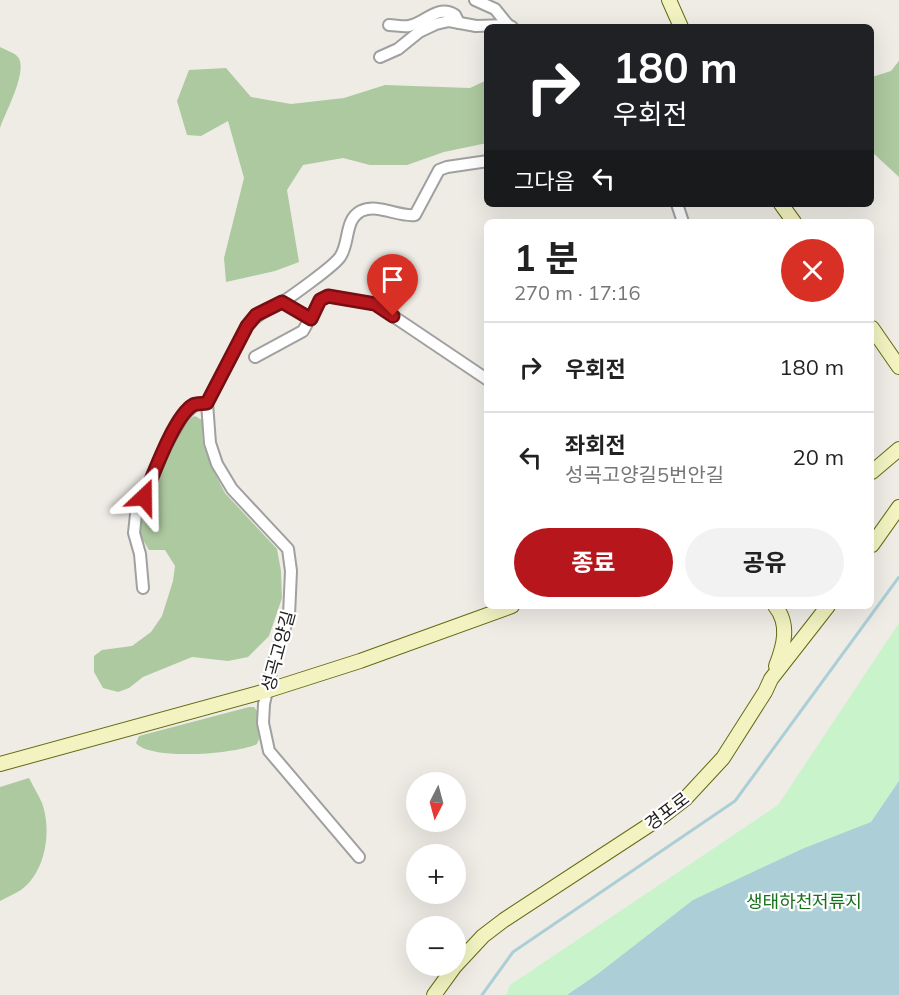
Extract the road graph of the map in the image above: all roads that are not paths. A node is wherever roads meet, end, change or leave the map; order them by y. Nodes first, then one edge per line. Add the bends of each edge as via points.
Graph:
1 (475, 0) edge
2 (672, 1) edge
3 (459, 23) junction
4 (508, 24) edge
5 (680, 24) edge
6 (389, 25) dead end
7 (484, 26) edge
8 (380, 57) dead end
9 (484, 161) edge
10 (282, 302) junction
11 (311, 319) junction
12 (874, 331) edge
13 (255, 357) dead end
14 (899, 367) edge
15 (484, 377) edge
16 (207, 403) junction
17 (898, 446) edge
18 (874, 470) edge
19 (899, 507) edge
20 (899, 522) edge
21 (885, 526) junction
22 (874, 542) edge
23 (143, 588) dead end
24 (504, 609) edge
25 (778, 609) edge
26 (826, 609) edge
27 (771, 679) junction
28 (266, 691) junction
29 (0, 764) edge
30 (359, 857) dead end
31 (466, 955) edge
32 (448, 976) edge
33 (434, 995) edge

1 - 4 street via 495,9
2 - 5 street
3 - 6 street via 454,15 443,11 410,26
3 - 7 street
3 - 8 street via 436,24
9 - 10 street via 439,170 415,215 372,208 356,214 340,257
10 - 11 street
10 - 16 street via 256,315 247,326
11 - 13 street via 303,331
11 - 15 street via 320,300 328,296 375,304
12 - 14 street
16 - 23 street via 194,405 183,416 136,514 134,533
16 - 28 street, 성곡고양길 via 210,442 217,464 232,489 288,549 289,615
17 - 18 street
19 - 21 street
20 - 21 street
21 - 22 street
24 - 28 street
25 - 27 street via 782,614 784,639
26 - 27 street, 경포로
27 - 31 street, 경포로 via 723,758 685,799 504,920
28 - 29 street
28 - 30 street, 성곡고양길 via 263,723 269,751
32 - 33 street, 경포로

